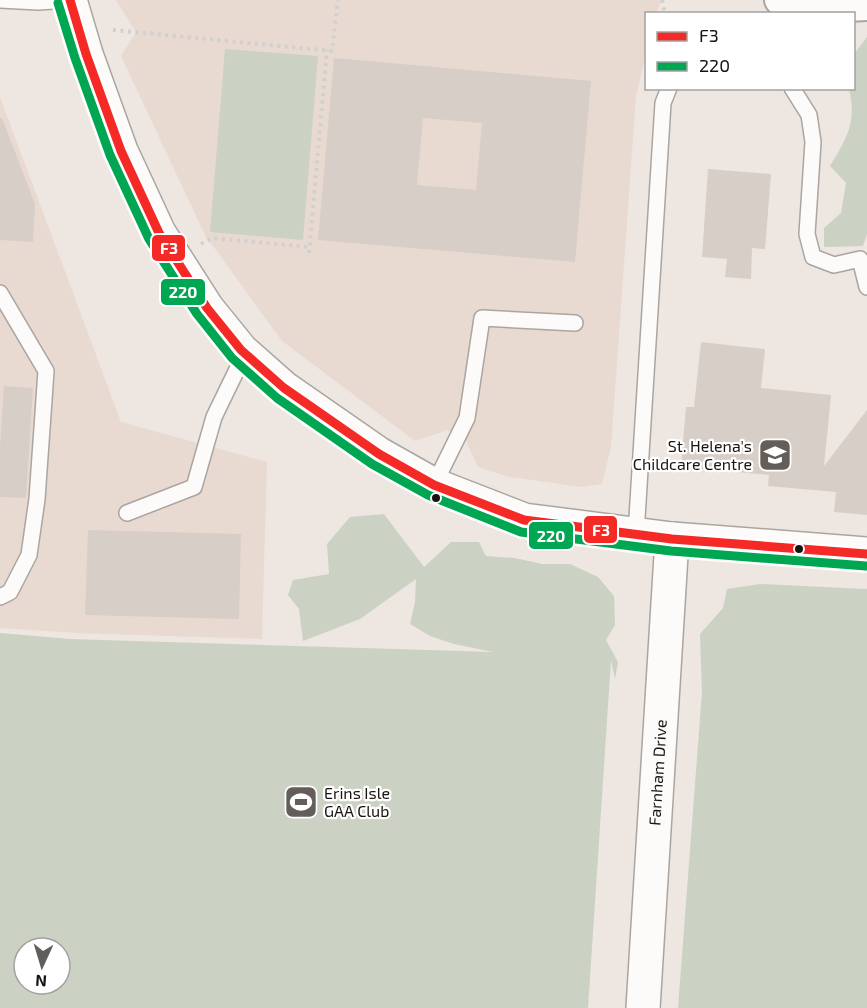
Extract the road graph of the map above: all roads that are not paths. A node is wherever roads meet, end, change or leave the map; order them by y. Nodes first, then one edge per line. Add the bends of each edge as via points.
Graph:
1 (0, 0) edge
2 (779, 0) edge
3 (867, 6) edge
4 (73, 9) edge
5 (668, 90) edge
6 (793, 90) edge
7 (867, 287) edge
8 (0, 292) edge
9 (575, 323) dead end
10 (245, 353) junction
11 (434, 485) junction
12 (127, 513) dead end
13 (636, 534) junction
14 (672, 538) junction
15 (867, 554) edge
16 (0, 597) edge
17 (643, 1008) edge

1 - 4 lane
2 - 3 street via 829,8
4 - 10 street via 121,151 159,233 207,308
5 - 13 lane via 663,103
6 - 7 lane via 809,115 813,142 807,234 813,258 834,265 860,259
8 - 16 lane via 46,371 29,555 10,592
9 - 11 lane via 482,318 467,418
10 - 11 street via 284,388 379,454
10 - 12 lane via 214,417 194,487
11 - 13 street via 524,520
13 - 14 street
14 - 15 street
14 - 17 street, Farnham Drive

